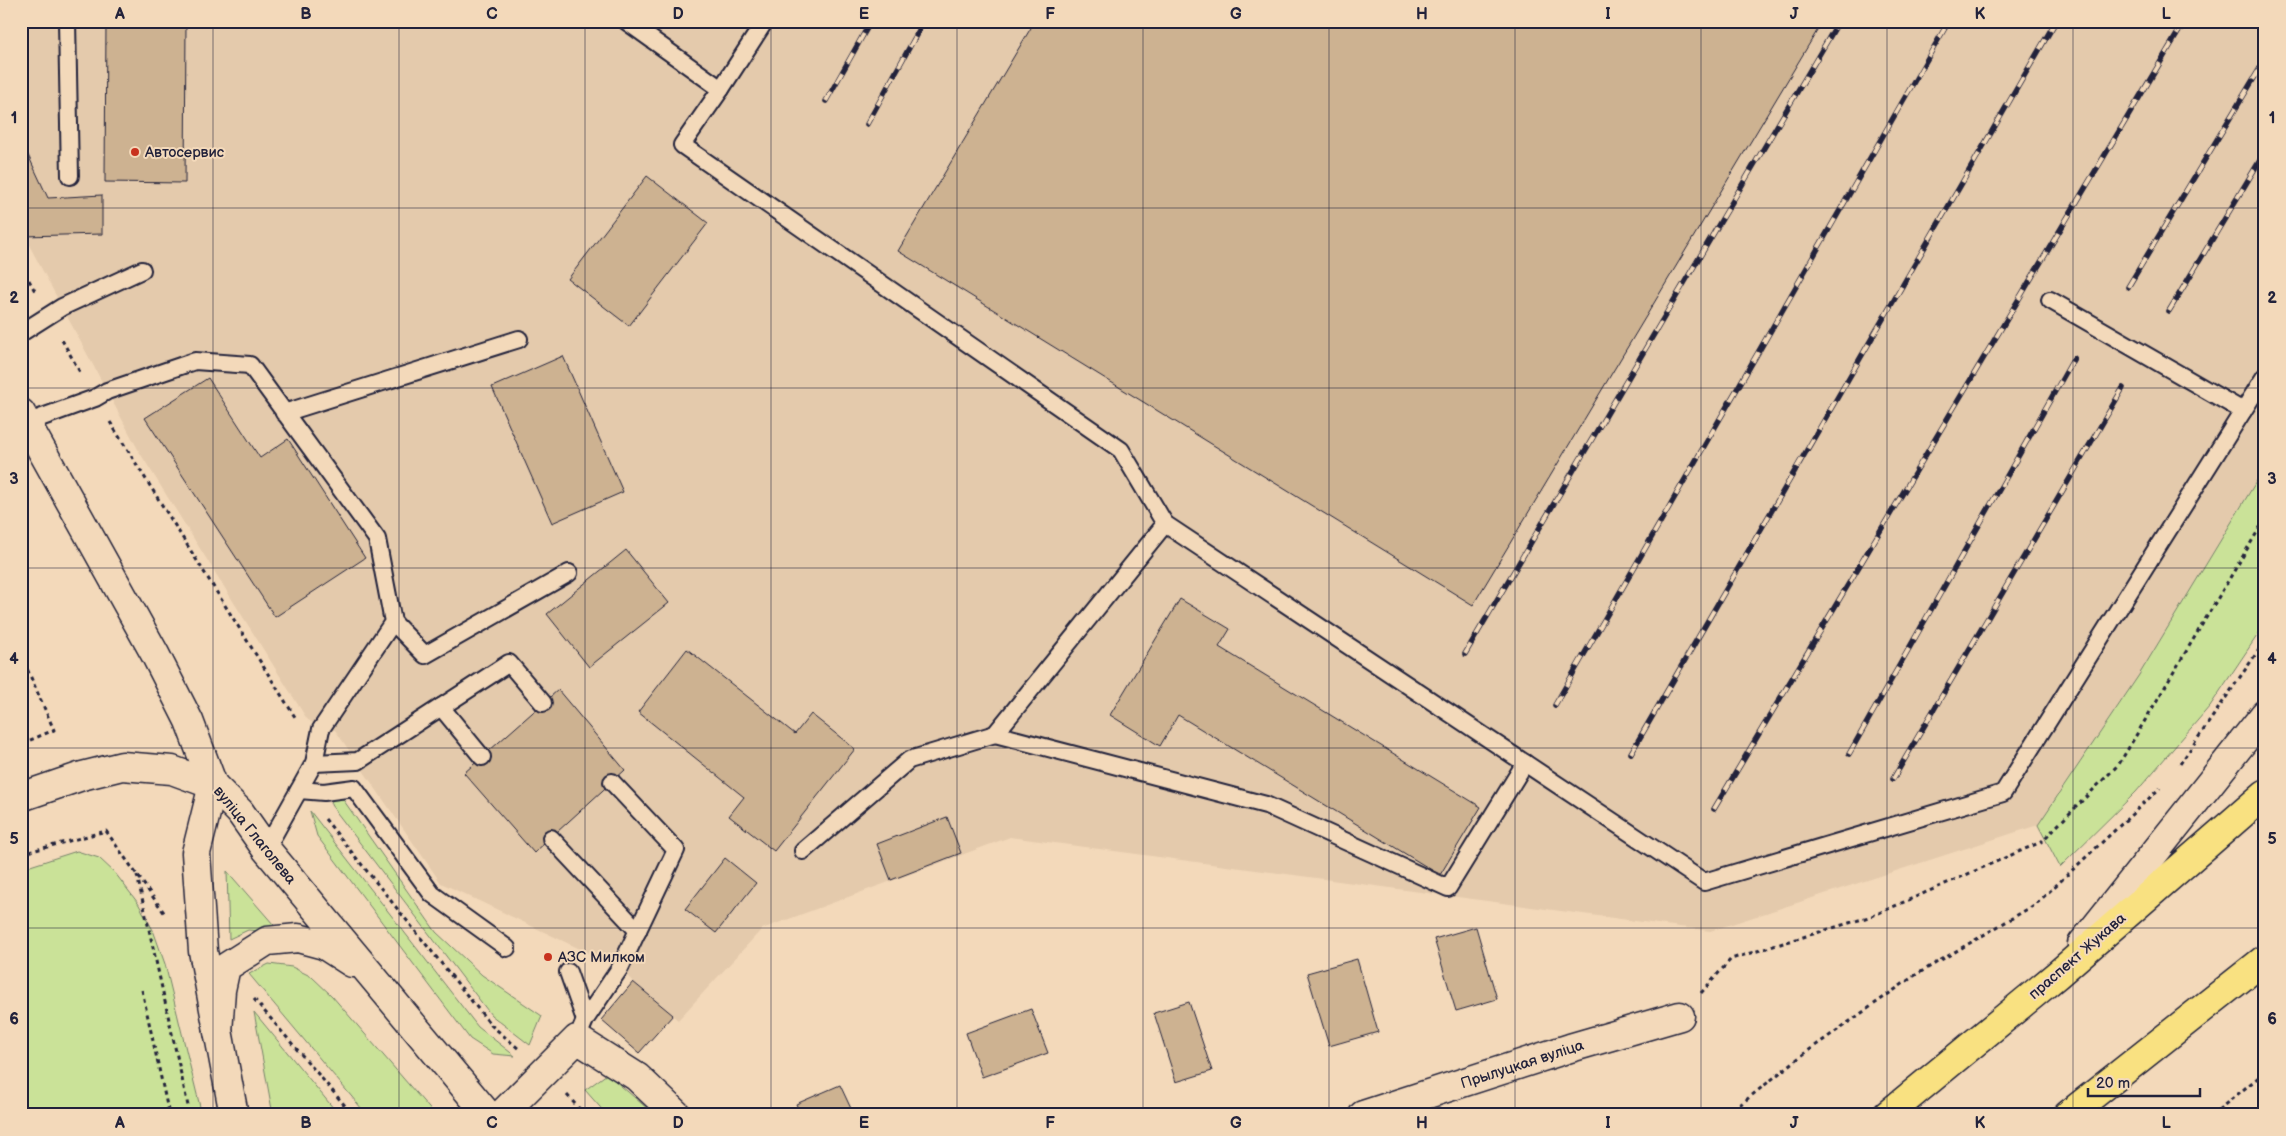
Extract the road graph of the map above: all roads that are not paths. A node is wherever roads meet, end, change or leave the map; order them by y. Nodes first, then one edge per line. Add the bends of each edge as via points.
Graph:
1 (67, 21) edge
2 (626, 21) edge
3 (766, 21) edge
4 (721, 89) junction
5 (70, 176) dead end
6 (142, 270) dead end
7 (2050, 300) dead end
8 (21, 333) edge
9 (519, 339) dead end
10 (2265, 376) edge
11 (2243, 411) junction
12 (284, 412) junction
13 (24, 418) edge
14 (1165, 524) junction
15 (569, 573) dead end
16 (393, 622) junction
17 (543, 703) dead end
18 (441, 707) junction
19 (2265, 714) edge
20 (995, 734) junction
21 (482, 756) dead end
22 (314, 763) junction
23 (1525, 763) junction
24 (612, 782) dead end
25 (213, 785) junction
26 (299, 790) junction
27 (2265, 794) edge
28 (21, 797) edge
29 (551, 838) dead end
30 (266, 849) junction
31 (803, 851) dead end
32 (638, 931) junction
33 (507, 948) dead end
34 (2265, 959) edge
35 (568, 972) dead end
36 (370, 974) junction
37 (2057, 975) junction
38 (1680, 1016) dead end
39 (581, 1030) junction
40 (218, 1032) junction
41 (234, 1115) edge
42 (488, 1115) edge
43 (501, 1115) edge
44 (677, 1115) edge
45 (1363, 1115) edge
46 (1887, 1115) edge
47 (2068, 1115) edge

1 - 5 lane
2 - 4 lane
3 - 4 lane
4 - 14 lane via 682,145 1121,450
6 - 8 lane via 62,307
7 - 11 lane
9 - 12 lane
10 - 11 lane
11 - 23 lane via 2003,793 1704,882
12 - 13 lane via 250,365 195,361 95,398
12 - 16 lane via 377,539
13 - 25 street, вуліца Глаголева via 155,654 189,721
14 - 20 lane
14 - 23 lane
15 - 16 lane via 425,655
16 - 22 lane via 321,729
17 - 18 lane via 509,663
18 - 21 lane
18 - 22 lane via 358,761
19 - 37 street
20 - 23 lane via 1266,805 1448,888
20 - 31 lane via 909,760
22 - 26 lane
24 - 32 lane via 676,850
25 - 28 street via 172,770 122,766
25 - 30 street, вуліца Глаголева via 240,812
25 - 40 street via 196,853 203,951
26 - 30 lane
26 - 33 lane via 324,792 354,788 432,894
27 - 37 main road, праспект Жукава
29 - 32 lane
30 - 36 street, вуліца Глаголева
32 - 39 lane via 620,968
34 - 47 main road
35 - 39 lane
36 - 40 street via 324,945 298,938 267,941 226,967
36 - 42 street, вуліца Глаголева
37 - 46 main road, праспект Жукава
38 - 45 street, Прылуцкая вуліца
39 - 43 street
39 - 44 street
40 - 41 street

